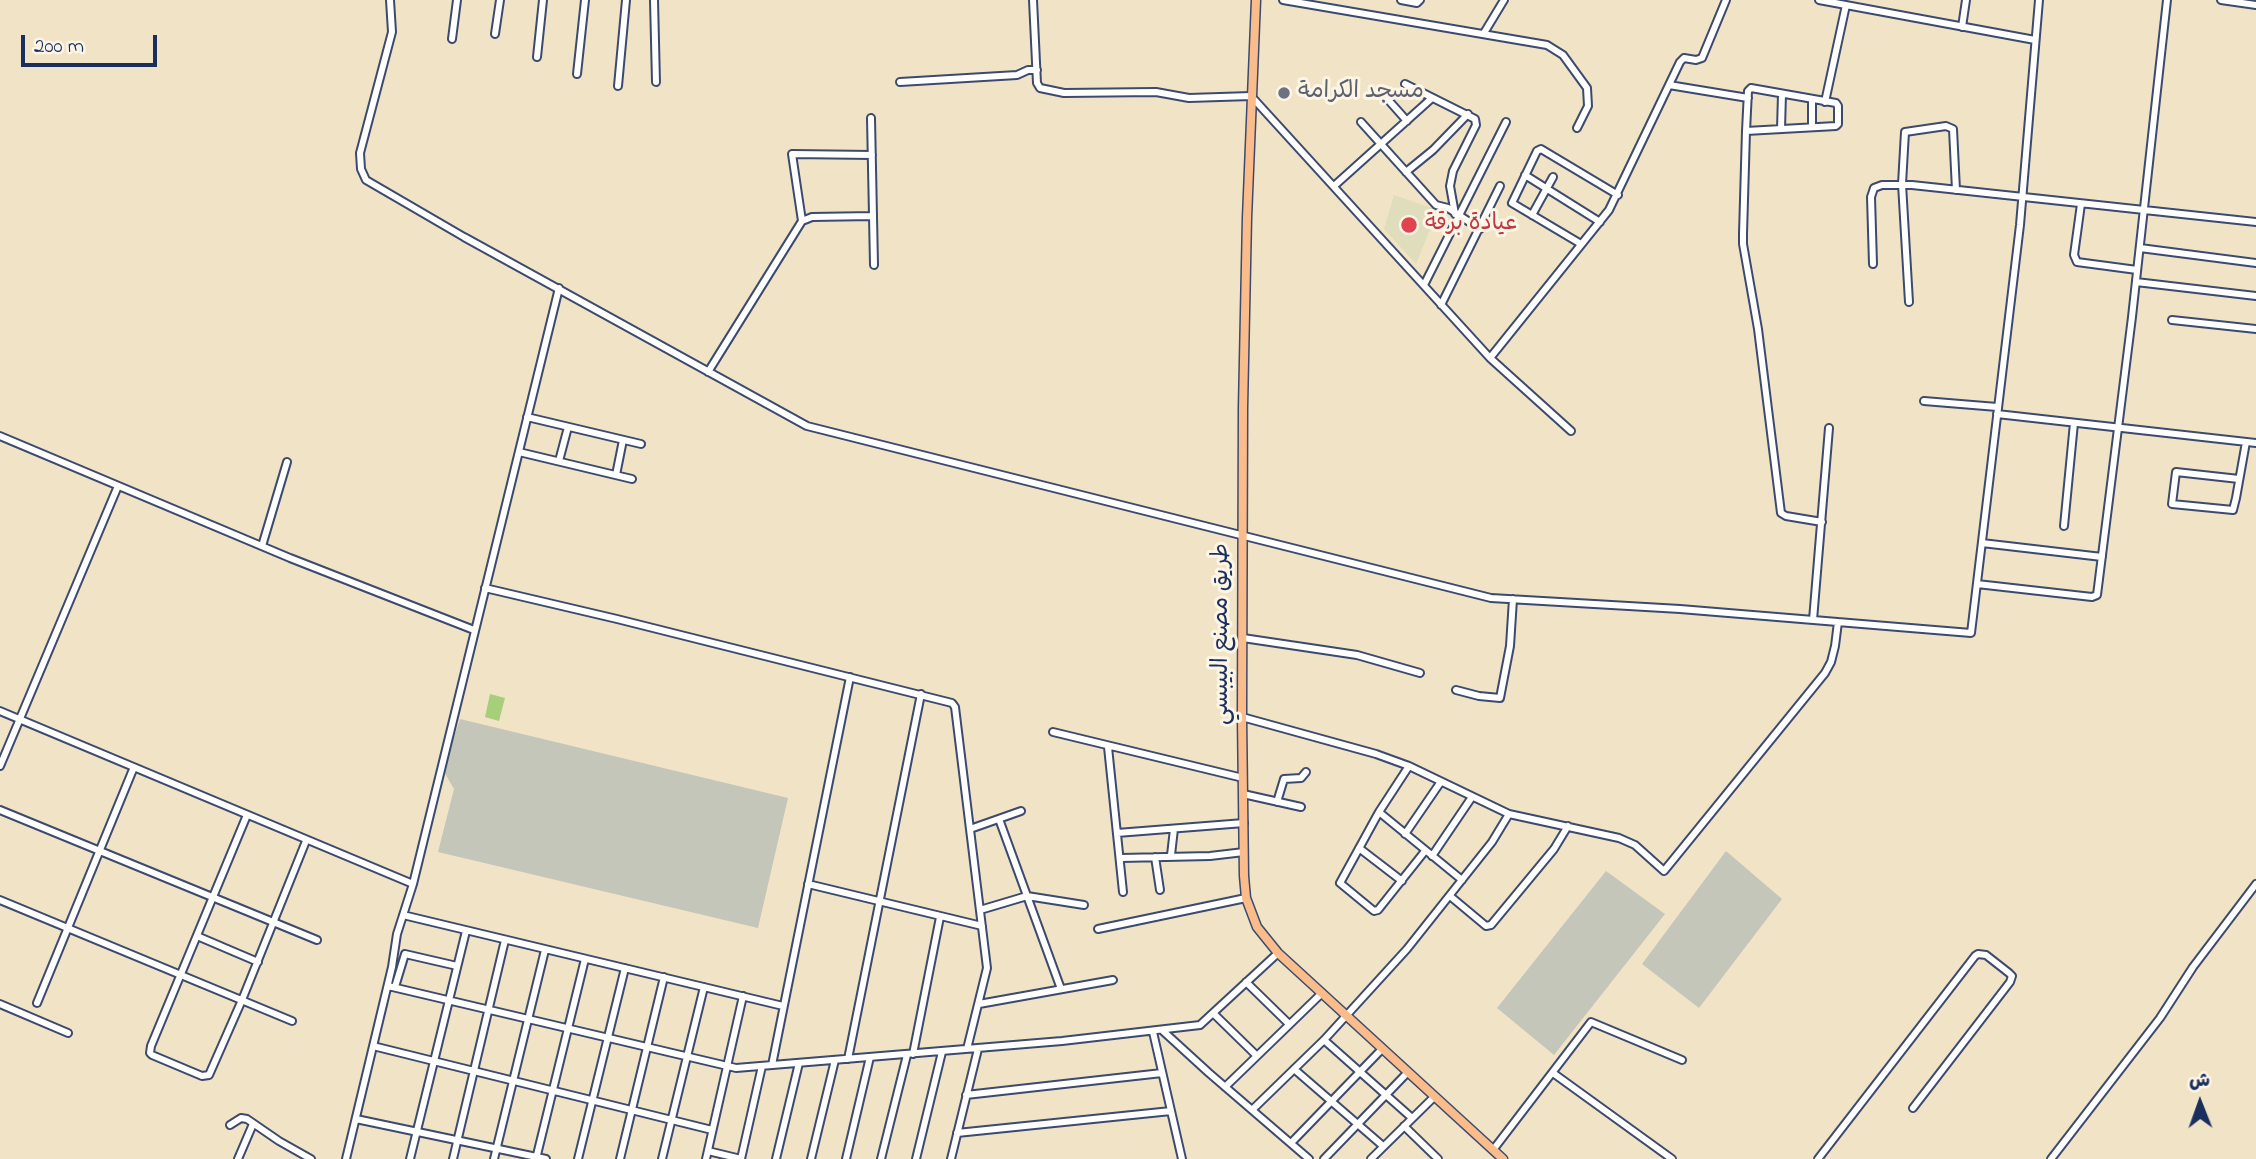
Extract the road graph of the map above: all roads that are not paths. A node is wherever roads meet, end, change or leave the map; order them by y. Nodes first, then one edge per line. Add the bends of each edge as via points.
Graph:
1 (390, 0) edge
2 (457, 0) edge
3 (500, 0) edge
4 (543, 0) edge
5 (585, 0) edge
6 (626, 0) edge
7 (654, 0) edge
8 (1033, 0) edge
9 (1256, 0) edge
10 (1283, 0) edge
11 (1401, 0) edge
12 (1420, 0) edge
13 (1504, 0) edge
14 (1726, 0) edge
15 (1819, 0) edge
16 (1966, 0) edge
17 (2039, 0) edge
18 (2167, 0) edge
19 (2221, 0) edge
20 (2227, 0) edge
21 (1846, 5) junction
22 (2256, 5) edge
23 (1962, 27) junction
24 (1484, 33) junction
25 (495, 34) dead end
26 (452, 39) dead end
27 (2035, 40) junction
28 (537, 57) dead end
29 (1037, 69) junction
30 (577, 75) dead end
31 (656, 82) dead end
32 (900, 82) dead end
33 (1405, 84) dead end
34 (1669, 85) junction
35 (618, 86) dead end
36 (1383, 94) dead end
37 (1782, 94) junction
38 (1251, 96) junction
39 (1432, 98) junction
40 (1748, 98) junction
41 (1812, 99) junction
42 (1825, 102) junction
43 (1468, 114) junction
44 (871, 118) dead end
45 (1407, 121) junction
46 (1361, 122) dead end
47 (1506, 122) dead end
48 (1812, 127) junction
49 (1577, 128) dead end
50 (1781, 129) junction
51 (1746, 131) junction
52 (1381, 145) junction
53 (873, 155) junction
54 (1405, 172) junction
55 (1525, 175) junction
56 (1553, 177) dead end
57 (1902, 184) junction
58 (1334, 186) junction
59 (1500, 186) dead end
60 (1547, 188) junction
61 (1956, 190) junction
62 (1618, 195) junction
63 (2022, 198) junction
64 (2081, 204) junction
65 (2144, 210) junction
66 (1457, 215) junction
67 (1532, 215) junction
68 (873, 216) junction
69 (802, 222) junction
70 (1600, 222) junction
71 (2256, 222) edge
72 (1480, 229) junction
73 (1581, 244) junction
74 (2140, 248) junction
75 (2256, 263) edge
76 (1873, 264) dead end
77 (874, 265) dead end
78 (2137, 270) junction
79 (2136, 282) junction
80 (1424, 285) junction
81 (559, 288) junction
82 (2256, 296) edge
83 (1909, 302) dead end
84 (1441, 305) junction
85 (2172, 320) dead end
86 (2256, 329) edge
87 (1490, 358) junction
88 (708, 372) junction
89 (1924, 401) dead end
90 (1997, 411) junction
91 (527, 417) junction
92 (2074, 423) junction
93 (568, 427) junction
94 (1829, 428) dead end
95 (2118, 428) junction
96 (1571, 431) dead end
97 (0, 436) edge
98 (623, 440) junction
99 (2246, 442) junction
100 (2256, 443) edge
101 (641, 444) dead end
102 (519, 452) junction
103 (559, 461) junction
104 (287, 462) dead end
105 (615, 475) junction
106 (632, 478) dead end
107 (2239, 479) junction
108 (118, 486) junction
109 (1822, 522) junction
110 (2064, 526) dead end
111 (1242, 534) junction
112 (1982, 543) junction
113 (262, 546) junction
114 (2102, 557) junction
115 (1978, 584) junction
116 (485, 588) junction
117 (1513, 599) junction
118 (1813, 620) junction
119 (1838, 622) junction
120 (474, 630) junction
121 (1243, 638) junction
122 (1420, 673) dead end
123 (850, 677) junction
124 (1456, 690) dead end
125 (921, 694) junction
126 (0, 711) edge
127 (1242, 717) junction
128 (20, 719) junction
129 (1054, 732) dead end
130 (1108, 747) junction
131 (0, 766) edge
132 (1409, 766) junction
133 (134, 767) junction
134 (1306, 772) dead end
135 (1243, 778) junction
136 (1440, 783) junction
137 (1243, 793) junction
138 (1472, 797) junction
139 (1277, 802) junction
140 (1301, 807) dead end
141 (0, 810) edge
142 (1021, 811) dead end
143 (1379, 812) junction
144 (1509, 814) junction
145 (247, 815) junction
146 (999, 819) junction
147 (1244, 823) junction
148 (1568, 826) junction
149 (970, 829) junction
150 (1174, 829) junction
151 (1117, 833) junction
152 (1405, 834) junction
153 (306, 841) junction
154 (1359, 848) junction
155 (100, 851) junction
156 (1425, 851) junction
157 (1244, 852) junction
158 (1171, 855) junction
159 (1432, 856) junction
160 (1155, 857) junction
161 (1121, 858) junction
162 (1462, 880) junction
163 (1402, 881) junction
164 (413, 884) junction
165 (808, 884) junction
166 (2256, 884) edge
167 (1160, 890) dead end
168 (1123, 892) dead end
169 (1027, 896) junction
170 (1450, 896) junction
171 (214, 898) junction
172 (1246, 898) junction
173 (0, 900) edge
174 (879, 901) junction
175 (1084, 905) dead end
176 (980, 910) junction
177 (403, 915) junction
178 (940, 917) junction
179 (274, 922) junction
180 (982, 926) junction
181 (68, 929) junction
182 (1098, 929) dead end
183 (466, 931) junction
184 (197, 936) junction
185 (317, 940) dead end
186 (505, 940) junction
187 (545, 950) junction
188 (1278, 953) junction
189 (584, 959) junction
190 (258, 962) junction
191 (457, 966) junction
192 (625, 968) junction
193 (181, 975) junction
194 (664, 977) junction
195 (1113, 980) dead end
196 (1245, 982) junction
197 (391, 986) junction
198 (704, 987) junction
199 (1061, 989) junction
200 (1322, 993) junction
201 (743, 996) junction
202 (242, 1000) junction
203 (449, 1000) junction
204 (37, 1003) dead end
205 (0, 1004) edge
206 (979, 1004) junction
207 (783, 1006) junction
208 (488, 1010) junction
209 (1214, 1014) junction
210 (1346, 1016) junction
211 (528, 1019) junction
212 (292, 1021) dead end
213 (1289, 1024) junction
214 (568, 1029) junction
215 (1163, 1031) junction
216 (1153, 1032) junction
217 (68, 1033) dead end
218 (608, 1039) junction
219 (1324, 1040) junction
220 (373, 1046) junction
221 (647, 1048) junction
222 (967, 1049) junction
223 (978, 1049) junction
224 (1382, 1049) junction
225 (943, 1052) junction
226 (910, 1054) junction
227 (1256, 1055) junction
228 (687, 1058) junction
229 (870, 1058) junction
230 (848, 1059) junction
231 (835, 1060) junction
232 (1682, 1060) dead end
233 (434, 1062) junction
234 (799, 1063) junction
235 (772, 1065) junction
236 (762, 1066) junction
237 (726, 1067) junction
238 (1294, 1069) junction
239 (475, 1072) junction
240 (1408, 1072) junction
241 (1162, 1073) junction
242 (1360, 1073) junction
243 (1553, 1073) junction
244 (513, 1082) junction
245 (1225, 1087) junction
246 (554, 1091) junction
247 (966, 1095) junction
248 (1386, 1096) junction
249 (1434, 1097) junction
250 (593, 1100) junction
251 (1332, 1102) junction
252 (1913, 1108) dead end
253 (632, 1110) junction
254 (1252, 1110) junction
255 (1171, 1111) junction
256 (1412, 1118) junction
257 (356, 1119) junction
258 (672, 1120) junction
259 (1357, 1124) junction
260 (230, 1125) dead end
261 (253, 1125) junction
262 (1404, 1126) junction
263 (712, 1130) junction
264 (417, 1132) junction
265 (957, 1133) junction
266 (458, 1140) junction
267 (1291, 1143) junction
268 (1383, 1146) junction
269 (496, 1148) junction
270 (1493, 1150) junction
271 (707, 1155) edge
272 (537, 1158) edge
273 (1374, 1158) edge
274 (238, 1159) edge
275 (311, 1159) edge
276 (346, 1159) edge
277 (410, 1159) edge
278 (453, 1159) edge
279 (494, 1159) edge
280 (546, 1159) edge
281 (578, 1159) edge
282 (620, 1159) edge
283 (662, 1159) edge
284 (741, 1159) edge
285 (776, 1159) edge
286 (811, 1159) edge
287 (846, 1159) edge
288 (881, 1159) edge
289 (916, 1159) edge
290 (951, 1159) edge
291 (1181, 1159) edge
292 (1309, 1159) edge
293 (1324, 1159) edge
294 (1438, 1159) edge
295 (1503, 1159) edge
296 (1672, 1159) edge
297 (1818, 1159) edge
298 (2051, 1159) edge

1 - 81 street via 392,32 360,153 366,180
2 - 26 street
3 - 25 street
4 - 28 street
5 - 30 street
6 - 35 street
7 - 31 street
8 - 29 street
9 - 38 main road, طريق مصنع البيبسي
10 - 24 street
11 - 12 street
13 - 24 street
14 - 34 street via 1702,58 1682,59
15 - 21 street
16 - 23 street
17 - 27 street
18 - 65 street
19 - 20 street
20 - 22 street
21 - 23 street
21 - 42 street
23 - 27 street
24 - 49 street via 1541,43 1563,55 1588,93 1588,106
27 - 63 street
29 - 32 street via 1017,75
29 - 38 street via 1040,88 1064,93
33 - 39 street
34 - 40 street
34 - 62 street
36 - 45 street
37 - 40 street via 1751,88
37 - 41 street
37 - 50 street
38 - 58 street
38 - 111 main road, طريق مصنع البيبسي
39 - 43 street
39 - 45 street
40 - 51 street
41 - 42 street
41 - 48 street
42 - 48 street via 1838,104 1838,124
43 - 54 street
43 - 66 street via 1476,122 1451,178
44 - 53 street
45 - 52 street
46 - 52 street
47 - 66 street
48 - 50 street
50 - 51 street
51 - 109 street via 1743,244 1781,513
52 - 54 street
52 - 58 street
53 - 68 street
53 - 69 street via 792,153
54 - 66 street via 1436,205
55 - 60 street
55 - 62 street via 1541,149
55 - 67 street via 1512,202
56 - 60 street
57 - 61 street
57 - 61 street via 1905,132 1946,126 1954,133
57 - 76 street via 1876,186 1872,193
57 - 83 street
58 - 80 street
59 - 72 street
60 - 67 street
60 - 70 street
61 - 63 street
62 - 70 street
63 - 64 street
63 - 90 street
64 - 65 street
64 - 78 street via 2077,262
65 - 71 street
65 - 74 street
66 - 72 street
66 - 80 street
67 - 73 street
68 - 69 street via 812,217
68 - 77 street
69 - 88 street
70 - 73 street
72 - 84 street
73 - 87 street
74 - 75 street
74 - 78 street
78 - 79 street
79 - 82 street
79 - 95 street
80 - 84 street
81 - 88 street
81 - 91 street
84 - 87 street
85 - 86 street
87 - 96 street
88 - 111 street via 815,428
89 - 90 street
90 - 92 street
90 - 112 street
91 - 93 street
91 - 102 street
92 - 95 street
92 - 110 street
93 - 98 street
93 - 103 street
94 - 109 street
95 - 99 street
95 - 114 street
97 - 108 street
98 - 101 street
98 - 105 street
99 - 100 street
99 - 107 street
102 - 103 street
102 - 116 street
103 - 105 street
104 - 113 street
105 - 106 street
107 - 107 street via 2233,510 2172,504 2176,472
108 - 113 street
108 - 128 street
109 - 118 street
111 - 117 street via 1484,597
111 - 121 main road, طريق مصنع البيبسي
112 - 114 street
112 - 115 street
113 - 120 street
114 - 115 street via 2095,597
115 - 119 street via 1971,634
116 - 120 street
116 - 123 street
117 - 118 street
117 - 124 street via 1502,695 1498,699
118 - 119 street
119 - 148 street via 1825,673 1664,871 1635,845
120 - 164 street
121 - 122 street via 1357,655
121 - 127 main road, طريق مصنع البيبسي
123 - 125 street
123 - 165 street
125 - 149 street via 954,705
125 - 174 street
126 - 128 street
127 - 132 street
127 - 135 main road, طريق مصنع البيبسي
128 - 131 street
128 - 133 street
129 - 130 street
130 - 135 street
130 - 151 street
132 - 136 street
132 - 143 street
133 - 145 street
133 - 155 street
134 - 139 street via 1301,778 1284,779
135 - 137 main road, طريق مصنع البيبسي
136 - 138 street
136 - 152 street
137 - 139 street
137 - 147 main road, طريق مصنع البيبسي
138 - 144 street
138 - 159 street
139 - 140 street
141 - 155 street
142 - 146 street
143 - 152 street
143 - 154 street
144 - 148 street
144 - 162 street
145 - 153 street
145 - 171 street
146 - 149 street
146 - 169 street
147 - 150 street
147 - 157 main road, طريق مصنع البيبسي
148 - 170 street via 1491,925 1486,926
149 - 176 street
150 - 151 street
150 - 158 street
151 - 161 street
152 - 156 street
153 - 164 street
153 - 179 street
154 - 163 street
154 - 163 street via 1341,885 1374,911
155 - 171 street
155 - 181 street
156 - 159 street
156 - 163 street
157 - 158 street
157 - 172 main road, طريق مصنع البيبسي
158 - 160 street
159 - 162 street
160 - 161 street
160 - 167 street
161 - 168 street
162 - 170 street
164 - 177 street
165 - 174 street
165 - 207 street
166 - 298 street
169 - 175 street
169 - 176 street
169 - 199 street
170 - 210 street
171 - 179 street
171 - 184 street
172 - 182 street
172 - 188 main road, طريق مصنع البيبسي via 1257,927
173 - 181 street
174 - 178 street
174 - 230 street
176 - 180 street
177 - 183 street
177 - 197 street
178 - 180 street
178 - 226 street
179 - 185 street
179 - 190 street
180 - 206 street via 986,968
181 - 193 street
181 - 204 street
183 - 186 street
183 - 191 street
184 - 190 street
184 - 193 street
186 - 187 street
186 - 208 street
187 - 189 street
187 - 211 street
188 - 196 street
188 - 200 main road, طريق مصنع البيبسي
189 - 192 street
189 - 214 street
190 - 202 street
191 - 197 street via 405,954
191 - 203 street
192 - 194 street
192 - 218 street
193 - 202 street
193 - 202 street via 150,1053 202,1076 209,1075
194 - 198 street
194 - 221 street
195 - 199 street
196 - 209 street
196 - 213 street
197 - 203 street
197 - 220 street
198 - 201 street
198 - 228 street
199 - 206 street
200 - 210 main road, طريق مصنع البيبسي
200 - 213 street
201 - 207 street
201 - 237 street
202 - 212 street
203 - 208 street
203 - 233 street
205 - 217 street
206 - 222 street
207 - 235 street
208 - 211 street
208 - 239 street
209 - 215 street via 1200,1025
209 - 227 street
210 - 219 street
210 - 224 main road, طريق مصنع البيبسي
211 - 214 street
211 - 244 street
213 - 227 street
214 - 218 street
214 - 246 street
215 - 216 street
215 - 245 street
216 - 223 street
216 - 241 street
218 - 221 street
218 - 250 street
219 - 238 street
219 - 242 street
220 - 233 street
220 - 257 street
221 - 228 street
221 - 253 street
222 - 223 street
222 - 225 street
223 - 247 street
224 - 240 main road, طريق مصنع البيبسي
224 - 242 street
225 - 226 street
225 - 289 street
226 - 229 street
226 - 288 street
227 - 245 street
228 - 237 street
228 - 258 street
229 - 230 street
229 - 287 street
230 - 231 street
231 - 234 street
231 - 286 street
232 - 243 street via 1591,1022
233 - 239 street
233 - 264 street
234 - 235 street
234 - 285 street
235 - 236 street
236 - 237 street
236 - 284 street
237 - 263 street
238 - 251 street
238 - 254 street
239 - 244 street
239 - 266 street
240 - 248 street
240 - 249 main road, طريق مصنع البيبسي
241 - 247 street
241 - 255 street
242 - 248 street
242 - 251 street
243 - 270 street
243 - 296 street
244 - 246 street
244 - 269 street
245 - 254 street
246 - 250 street
246 - 272 street
247 - 265 street
248 - 256 street
248 - 259 street
249 - 256 street
249 - 270 main road, طريق مصنع البيبسي
250 - 253 street
250 - 281 street
251 - 259 street
251 - 267 street
252 - 297 street via 2010,982 2012,976 1986,955 1975,956
253 - 258 street
253 - 282 street
254 - 267 street
255 - 265 street
255 - 291 street
256 - 262 street
257 - 264 street
257 - 276 street
258 - 263 street
258 - 283 street
259 - 268 street
259 - 293 street
260 - 261 street via 244,1118
261 - 274 street
261 - 275 street
262 - 268 street
262 - 294 street
263 - 271 street
264 - 266 street
264 - 277 street
265 - 290 street
266 - 269 street
266 - 278 street
267 - 292 street
268 - 273 street
269 - 272 street
269 - 279 street
270 - 295 main road, طريق مصنع البيبسي
271 - 284 street
272 - 280 street

